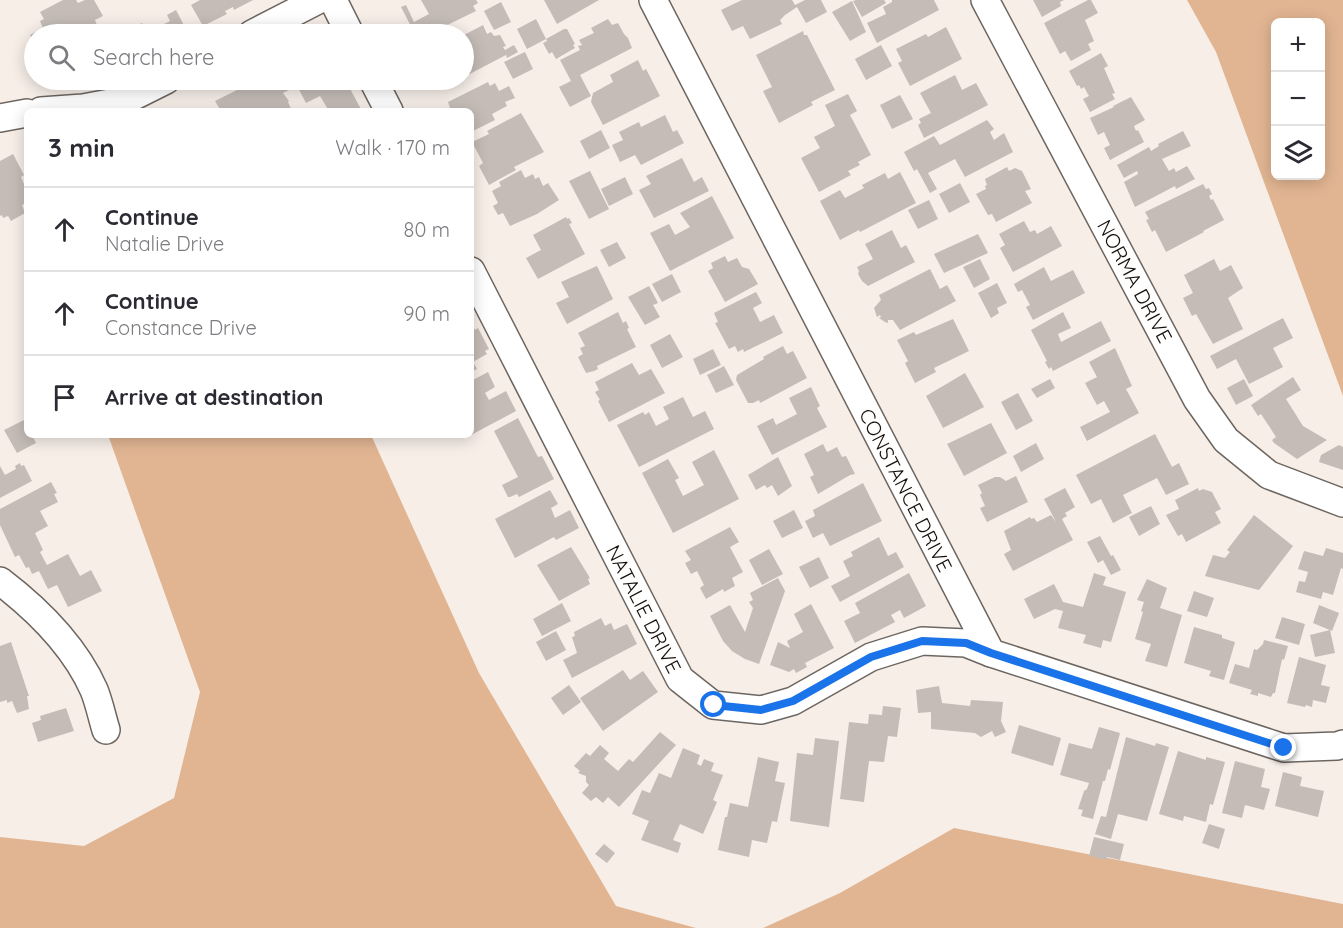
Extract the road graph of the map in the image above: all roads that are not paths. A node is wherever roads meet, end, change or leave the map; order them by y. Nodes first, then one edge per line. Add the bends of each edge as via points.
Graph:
1 (318, 0) edge
2 (333, 0) edge
3 (653, 0) edge
4 (985, 0) edge
5 (271, 24) edge
6 (345, 24) edge
7 (146, 90) edge
8 (378, 90) edge
9 (83, 108) edge
10 (387, 108) edge
11 (24, 114) edge
12 (0, 118) edge
13 (474, 276) edge
14 (1343, 502) edge
15 (0, 581) edge
16 (991, 653) junction
17 (106, 730) dead end
18 (1343, 744) edge

1 - 5 street
2 - 6 street
3 - 16 street, CONSTANCE DRIVE
4 - 14 street, NORMA DRIVE via 1197,399 1226,440 1269,475
7 - 9 street via 126,100
8 - 10 street
11 - 12 street
13 - 16 street, NATALIE DRIVE via 680,680 714,705 761,710 793,701 871,657 922,641 966,643
15 - 17 street via 33,606 72,651 94,689
16 - 18 street via 1284,748

